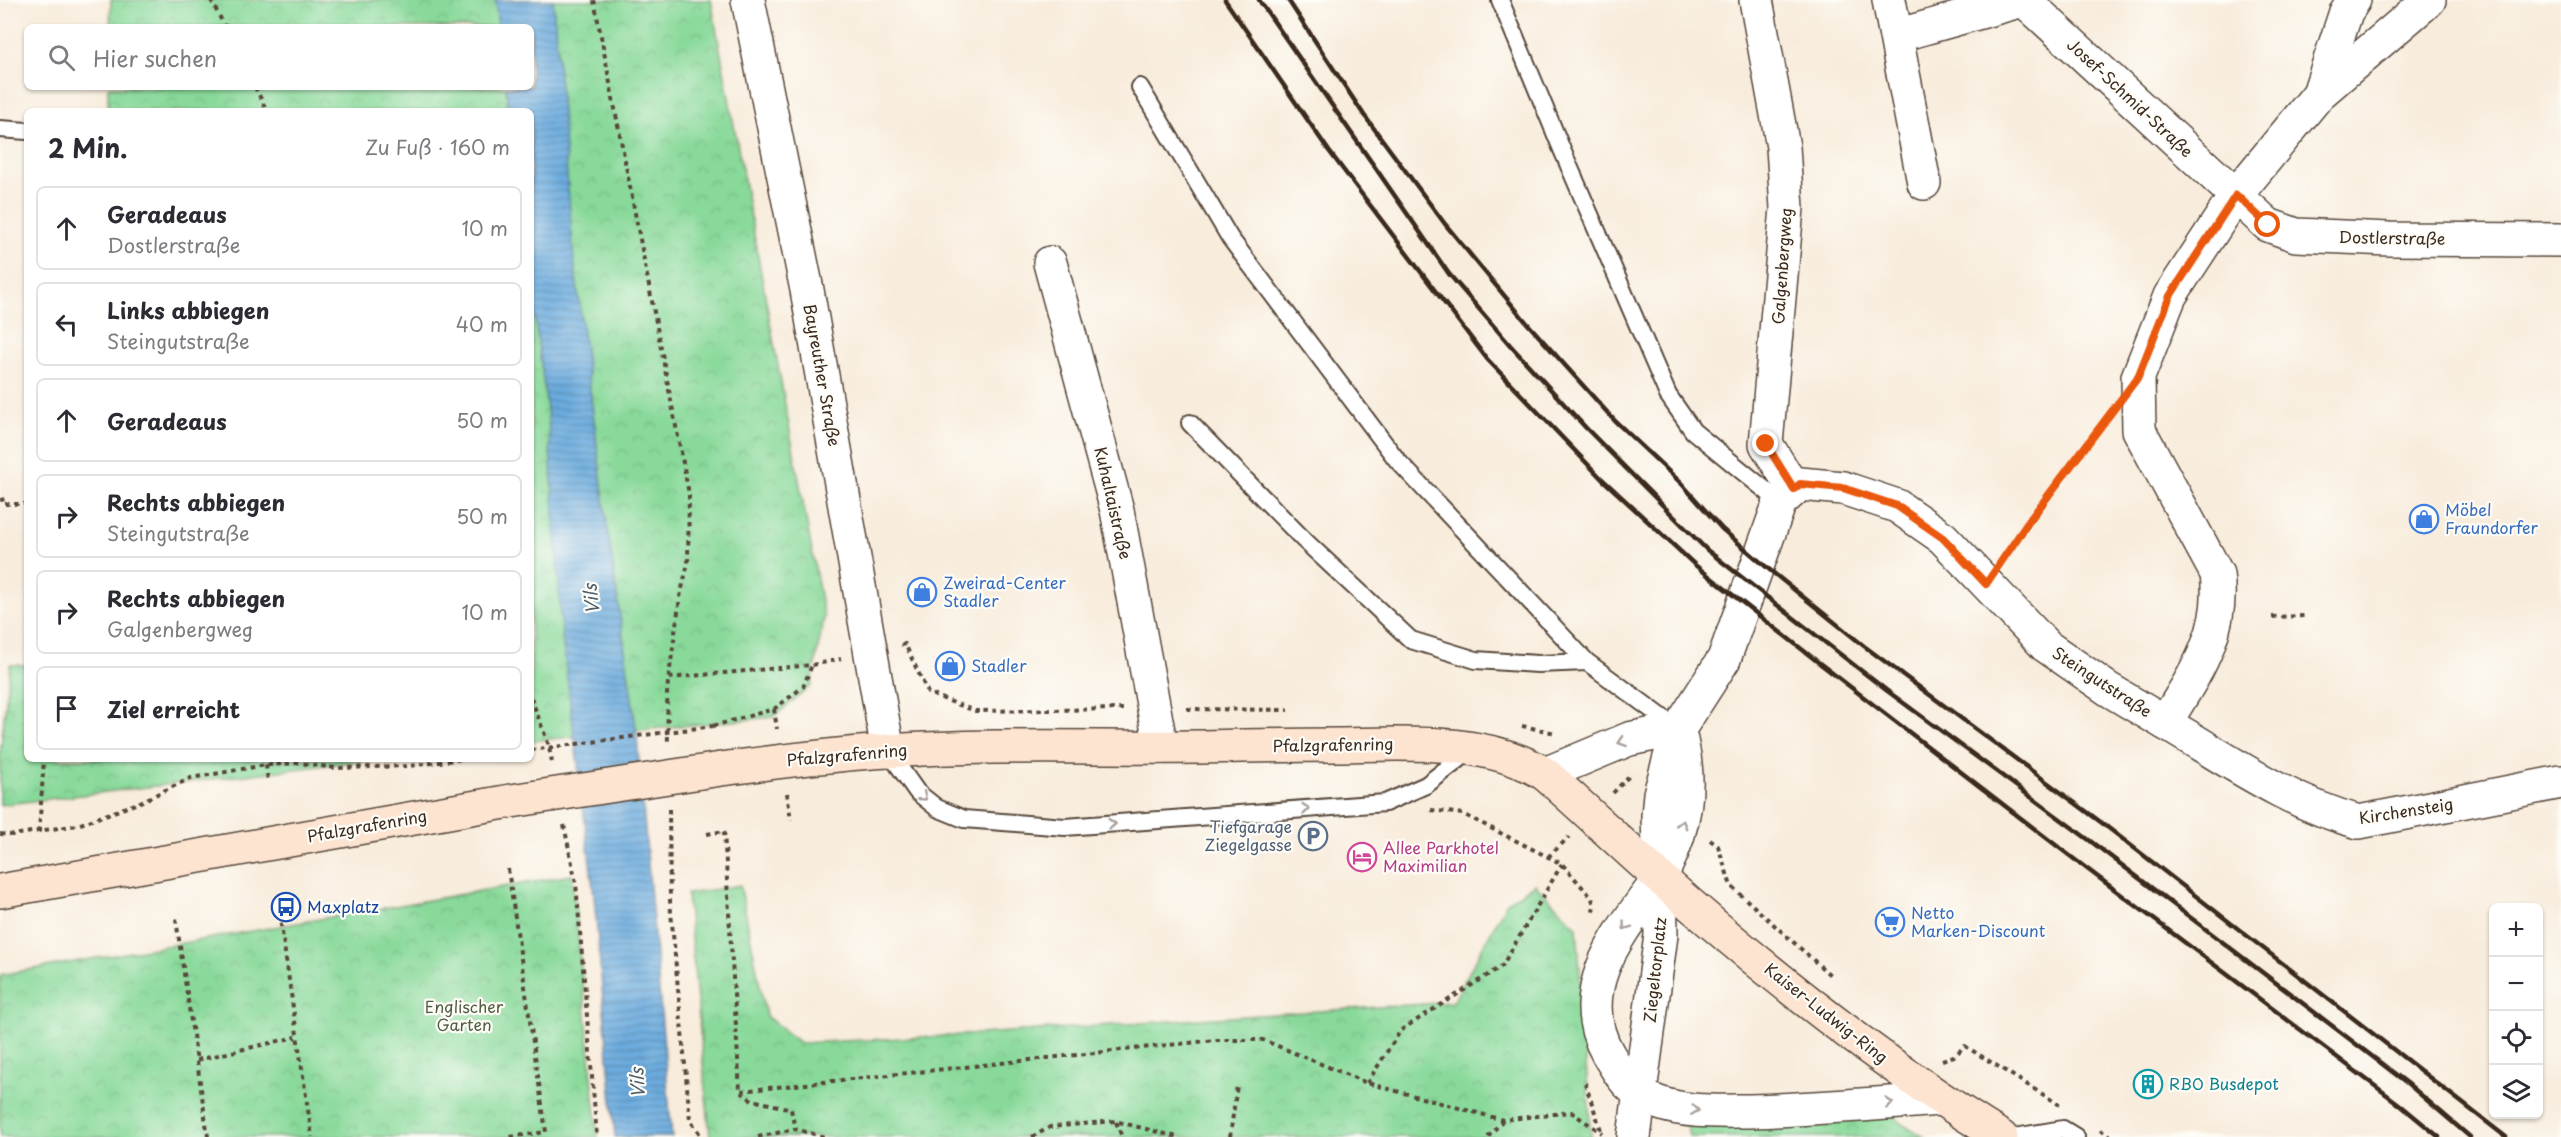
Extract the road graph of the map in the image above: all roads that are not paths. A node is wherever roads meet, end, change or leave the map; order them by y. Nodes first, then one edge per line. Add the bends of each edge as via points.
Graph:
1 (748, 0) edge
2 (1500, 0) edge
3 (1756, 0) edge
4 (1889, 0) edge
5 (2023, 0) edge
6 (2354, 0) edge
7 (2429, 0) edge
8 (1896, 36) junction
9 (1140, 87) dead end
10 (2319, 94) junction
11 (0, 129) edge
12 (24, 131) edge
13 (1924, 183) dead end
14 (2236, 195) junction
15 (2561, 240) edge
16 (1050, 262) dead end
17 (1190, 423) dead end
18 (1787, 495) junction
19 (1587, 662) junction
20 (2165, 723) junction
21 (1679, 729) junction
22 (1161, 747) junction
23 (1473, 749) junction
24 (888, 751) junction
25 (1545, 774) junction
26 (2561, 782) edge
27 (1660, 878) junction
28 (0, 891) edge
29 (1639, 1093) junction
30 (1941, 1099) junction
31 (1634, 1135) edge
32 (2001, 1137) edge
33 (2015, 1137) edge
34 (2076, 1137) edge

1 - 24 street, Bayreuther Straße via 807,290
2 - 18 lane via 1668,395 1693,431
3 - 18 street, Galgenbergweg via 1782,147 1787,208 1766,444
4 - 8 street
5 - 8 street, Josef-Schmid-Straße
5 - 14 street, Josef-Schmid-Straße
6 - 10 street, Steingutstraße via 2346,12
7 - 10 street, Steingutstraße
8 - 13 street
9 - 19 lane via 1230,238 1397,460
10 - 14 street, Steingutstraße
11 - 12 lane
14 - 15 street, Dostlerstraße via 2268,225 2296,235
14 - 20 street, Steingutstraße via 2170,296 2138,377 2139,430 2217,574 2220,597 2209,645
16 - 22 street, Kuhaltaistraße via 1117,510
17 - 19 lane via 1304,540 1411,640 1476,660
18 - 20 street, Steingutstraße via 1800,484 1843,488 1897,506 1943,538 2046,646
18 - 21 street via 1724,659
19 - 21 lane
20 - 26 street, Kirchensteig via 2297,801 2359,822
21 -> 25 street via 1629,739
21 - 27 street via 1660,794
27 -> 21 street via 1675,849 1684,817 1684,752
22 - 23 main road, Pfalzgrafenring via 1405,744
22 - 24 main road, Pfalzgrafenring
24 -> 23 lane via 917,792 937,808 964,819 1065,827 1385,803 1426,785
23 - 25 main road, Pfalzgrafenring via 1508,757
24 - 28 main road, Pfalzgrafenring, bridge via 721,769 511,801
25 - 27 main road, Pfalzgrafenring
27 - 29 street, Ziegeltorplatz via 1661,936
27 -> 29 street, Ziegeltorplatz via 1612,944 1594,1002 1601,1041 1626,1084
27 - 30 main road, Kaiser-Ludwig-Ring via 1850,1034
29 -> 30 street, Ziegeltorplatz via 1659,1103 1704,1111 1789,1110
29 - 31 street, Ziegeltorplatz
30 - 32 main road, Kaiser-Ludwig-Ring
33 - 34 lane via 2062,1129

